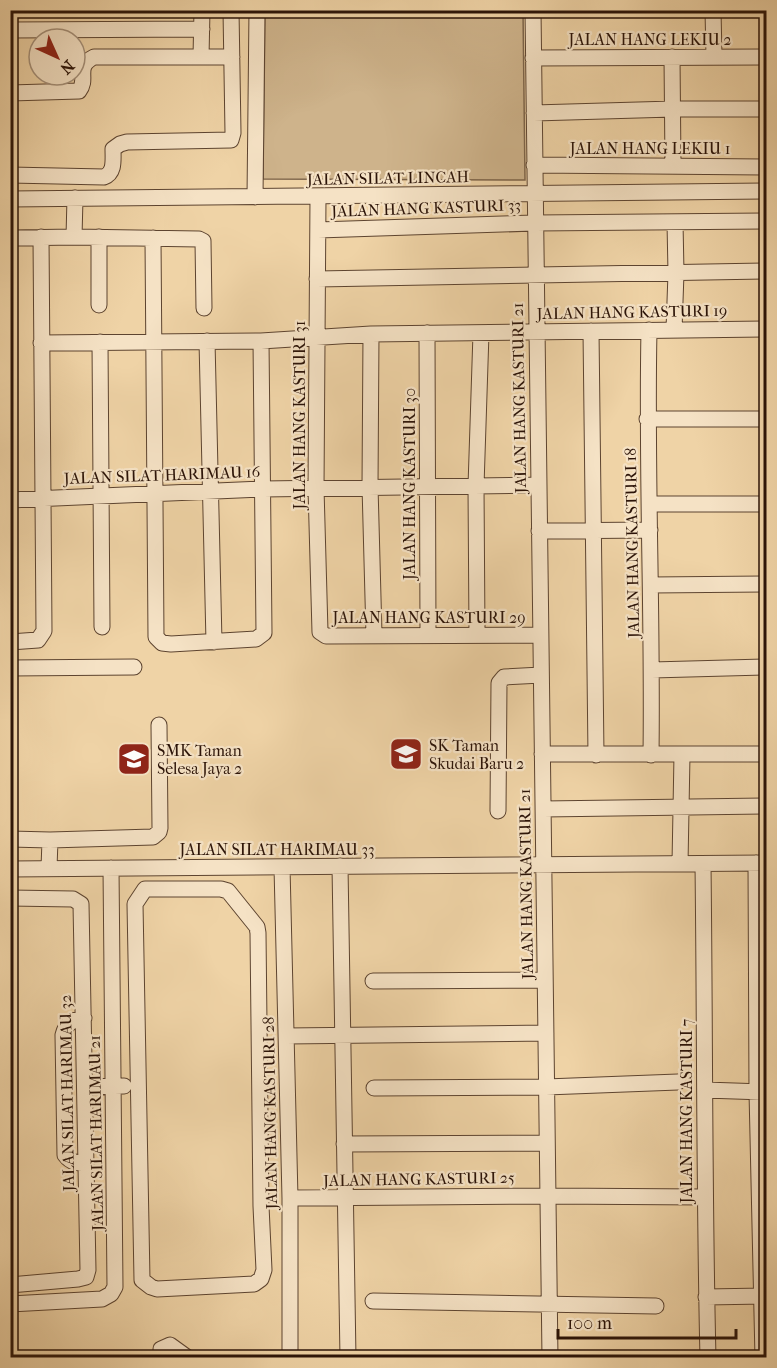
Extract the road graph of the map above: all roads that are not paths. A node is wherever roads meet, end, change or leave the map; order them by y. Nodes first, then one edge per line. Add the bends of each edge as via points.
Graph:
1 (202, 10) edge
2 (231, 10) edge
3 (257, 10) edge
4 (533, 10) edge
5 (713, 10) edge
6 (202, 28) junction
7 (10, 30) edge
8 (201, 57) junction
9 (232, 57) junction
10 (672, 57) junction
11 (714, 57) junction
12 (766, 57) edge
13 (533, 58) junction
14 (10, 93) edge
15 (673, 109) junction
16 (766, 109) edge
17 (534, 113) junction
18 (534, 165) junction
19 (673, 166) junction
20 (766, 167) edge
21 (10, 175) edge
22 (766, 191) edge
23 (534, 194) junction
24 (255, 197) junction
25 (318, 197) junction
26 (75, 198) junction
27 (10, 199) edge
28 (766, 221) edge
29 (675, 222) junction
30 (535, 223) junction
31 (318, 230) junction
32 (41, 237) junction
33 (74, 237) junction
34 (99, 237) junction
35 (10, 238) edge
36 (153, 238) junction
37 (766, 271) edge
38 (676, 273) junction
39 (536, 274) junction
40 (318, 279) junction
41 (99, 305) dead end
42 (204, 308) dead end
43 (766, 328) edge
44 (649, 330) junction
45 (674, 330) junction
46 (591, 331) junction
47 (536, 332) junction
48 (427, 333) junction
49 (481, 333) junction
50 (371, 334) junction
51 (318, 339) junction
52 (207, 341) junction
53 (261, 341) junction
54 (100, 342) junction
55 (153, 342) junction
56 (41, 343) junction
57 (647, 419) junction
58 (766, 419) edge
59 (538, 485) junction
60 (370, 486) junction
61 (427, 486) junction
62 (476, 486) junction
63 (316, 488) junction
64 (263, 489) junction
65 (211, 492) junction
66 (155, 494) junction
67 (102, 496) junction
68 (41, 498) junction
69 (10, 500) edge
70 (649, 504) junction
71 (766, 504) edge
72 (594, 530) junction
73 (650, 530) junction
74 (539, 531) junction
75 (766, 584) edge
76 (651, 585) junction
77 (102, 627) dead end
78 (320, 632) joint
79 (428, 634) junction
80 (477, 634) junction
81 (374, 635) junction
82 (540, 635) junction
83 (10, 642) edge
84 (214, 642) junction
85 (134, 667) dead end
86 (766, 667) edge
87 (10, 668) edge
88 (652, 670) junction
89 (541, 675) junction
90 (159, 725) dead end
91 (542, 754) junction
92 (766, 754) edge
93 (596, 755) junction
94 (651, 755) junction
95 (682, 755) junction
96 (766, 806) edge
97 (681, 807) junction
98 (543, 809) junction
99 (498, 811) dead end
100 (10, 839) edge
101 (50, 840) junction
102 (761, 863) edge
103 (680, 864) junction
104 (703, 864) junction
105 (543, 865) junction
106 (340, 866) junction
107 (282, 867) junction
108 (50, 868) junction
109 (111, 868) junction
110 (10, 869) edge
111 (10, 898) edge
112 (545, 980) junction
113 (374, 981) dead end
114 (84, 1018) junction
115 (546, 1033) junction
116 (286, 1036) junction
117 (343, 1036) junction
118 (678, 1082) dead end
119 (114, 1086) junction
120 (137, 1086) junction
121 (546, 1087) junction
122 (85, 1088) junction
123 (374, 1088) dead end
124 (705, 1090) junction
125 (762, 1092) edge
126 (547, 1143) junction
127 (344, 1144) junction
128 (86, 1163) junction
129 (548, 1196) junction
130 (704, 1197) junction
131 (290, 1198) junction
132 (345, 1198) junction
133 (10, 1284) edge
134 (764, 1296) edge
135 (706, 1297) junction
136 (373, 1301) dead end
137 (10, 1304) edge
138 (549, 1305) junction
139 (656, 1306) dead end
140 (161, 1358) edge
141 (188, 1358) edge
142 (290, 1358) edge
143 (348, 1358) edge
144 (550, 1358) edge
145 (708, 1358) edge
146 (763, 1358) edge

1 - 6 street
2 - 9 street
3 - 24 street
4 - 13 street, JALAN HANG KASTURI 21
5 - 11 street
6 - 7 street
6 - 8 street
8 - 9 street
8 - 14 street via 94,57 83,67 80,91
9 - 21 street via 231,140 120,144 113,149 112,171 104,177
10 - 11 street, JALAN HANG LEKIU 2
10 - 13 street, JALAN HANG LEKIU 2
10 - 15 street
11 - 12 street, JALAN HANG LEKIU 2
13 - 17 street, JALAN HANG KASTURI 21
15 - 16 street
15 - 17 street
15 - 19 street
17 - 18 street, JALAN HANG KASTURI 21
18 - 19 street, JALAN HANG LEKIU 1
18 - 23 street, JALAN HANG KASTURI 21
19 - 20 street, JALAN HANG LEKIU 1
22 - 23 street, JALAN SILAT LINCAH
23 - 25 street, JALAN SILAT LINCAH
23 - 30 street, JALAN HANG KASTURI 21
24 - 25 street, JALAN SILAT LINCAH
24 - 26 street, JALAN SILAT LINCAH
25 - 31 street, JALAN HANG KASTURI 31
26 - 27 street, JALAN SILAT LINCAH
26 - 33 street
28 - 29 street, JALAN HANG KASTURI 33
29 - 30 street, JALAN HANG KASTURI 33
29 - 38 street
30 - 31 street, JALAN HANG KASTURI 33
30 - 39 street, JALAN HANG KASTURI 21
31 - 40 street, JALAN HANG KASTURI 31
32 - 33 street
32 - 35 street
32 - 56 street
33 - 34 street
34 - 36 street
34 - 41 street
36 - 42 street via 202,241
36 - 55 street
37 - 38 street
38 - 39 street
38 - 45 street
39 - 40 street
39 - 47 street, JALAN HANG KASTURI 21
40 - 51 street, JALAN HANG KASTURI 31
43 - 45 street, JALAN HANG KASTURI 19
44 - 45 street, JALAN HANG KASTURI 19
44 - 46 street, JALAN HANG KASTURI 19
44 - 57 street, JALAN HANG KASTURI 18
46 - 47 street, JALAN HANG KASTURI 19
46 - 72 street
47 - 49 street, JALAN HANG KASTURI 19
47 - 59 street, JALAN HANG KASTURI 21
48 - 49 street, JALAN HANG KASTURI 19
48 - 50 street, JALAN HANG KASTURI 19
48 - 61 street, JALAN HANG KASTURI 30
49 - 62 street
50 - 51 street, JALAN HANG KASTURI 19
50 - 60 street
51 - 53 street, JALAN HANG KASTURI 19
51 - 63 street, JALAN HANG KASTURI 31
52 - 53 street, JALAN HANG KASTURI 19
52 - 55 street, JALAN HANG KASTURI 19
52 - 65 street
53 - 64 street
54 - 55 street, JALAN HANG KASTURI 19
54 - 56 street, JALAN HANG KASTURI 19
54 - 67 street
55 - 66 street
56 - 68 street
57 - 58 street
57 - 70 street, JALAN HANG KASTURI 18
59 - 62 street, JALAN SILAT HARIMAU 16
59 - 74 street, JALAN HANG KASTURI 21
60 - 61 street, JALAN SILAT HARIMAU 16
60 - 63 street, JALAN SILAT HARIMAU 16
60 - 81 street
61 - 62 street, JALAN SILAT HARIMAU 16
61 - 79 street, JALAN HANG KASTURI 30
62 - 80 street
63 - 64 street, JALAN SILAT HARIMAU 16
63 - 78 street, JALAN HANG KASTURI 31
64 - 65 street, JALAN SILAT HARIMAU 16
64 - 84 street via 264,633 256,639
65 - 66 street, JALAN SILAT HARIMAU 16
65 - 84 street
66 - 67 street, JALAN SILAT HARIMAU 16
66 - 84 street via 156,637 171,644
67 - 68 street, JALAN SILAT HARIMAU 16
67 - 77 street
68 - 69 street, JALAN SILAT HARIMAU 16
68 - 83 street via 43,635 38,640
70 - 71 street
70 - 73 street, JALAN HANG KASTURI 18
72 - 73 street
72 - 74 street
72 - 93 street
73 - 76 street, JALAN HANG KASTURI 18
74 - 82 street, JALAN HANG KASTURI 21
75 - 76 street
76 - 88 street, JALAN HANG KASTURI 18
78 - 81 street, JALAN HANG KASTURI 29 via 326,636
79 - 80 street, JALAN HANG KASTURI 29
79 - 81 street, JALAN HANG KASTURI 29
80 - 82 street, JALAN HANG KASTURI 29
82 - 89 street, JALAN HANG KASTURI 21
85 - 87 street
86 - 88 street
88 - 94 street, JALAN HANG KASTURI 18
89 - 91 street, JALAN HANG KASTURI 21
89 - 99 street via 504,677 499,683
90 - 101 street via 158,834
91 - 93 street
91 - 98 street, JALAN HANG KASTURI 21
92 - 95 street
93 - 94 street
94 - 95 street
95 - 97 street
96 - 97 street
97 - 98 street
97 - 103 street
98 - 105 street, JALAN HANG KASTURI 21
100 - 101 street
101 - 108 street
102 - 104 street, JALAN SILAT HARIMAU 33
102 - 125 street
103 - 104 street, JALAN SILAT HARIMAU 33
103 - 105 street, JALAN SILAT HARIMAU 33
104 - 124 street, JALAN HANG KASTURI 7
105 - 106 street, JALAN SILAT HARIMAU 33
105 - 112 street, JALAN HANG KASTURI 21
106 - 107 street, JALAN SILAT HARIMAU 33
106 - 117 street
107 - 109 street, JALAN SILAT HARIMAU 33
107 - 116 street, JALAN HANG KASTURI 28
108 - 109 street, JALAN SILAT HARIMAU 33
108 - 110 street, JALAN SILAT HARIMAU 33
109 - 119 street, JALAN SILAT HARIMAU 21
111 - 114 street, JALAN SILAT HARIMAU 32 via 73,899 81,904
112 - 113 street
112 - 115 street, JALAN HANG KASTURI 21
114 - 122 street, JALAN SILAT HARIMAU 32
114 - 128 street via 65,1026 63,1035 64,1133 68,1160
115 - 117 street
115 - 121 street, JALAN HANG KASTURI 21
116 - 117 street
116 - 131 street, JALAN HANG KASTURI 28
117 - 127 street
118 - 121 street
119 - 120 street
119 - 122 street
119 - 137 street, JALAN SILAT HARIMAU 21 via 116,1287 102,1299
120 - 120 street via 135,904 145,889 228,891 258,933 264,1270 261,1280 254,1284 157,1289 142,1280
121 - 123 street
121 - 126 street, JALAN HANG KASTURI 21
122 - 128 street, JALAN SILAT HARIMAU 32
124 - 125 street
124 - 130 street, JALAN HANG KASTURI 7
125 - 134 street
126 - 127 street
126 - 129 street, JALAN HANG KASTURI 21
127 - 132 street
128 - 133 street, JALAN SILAT HARIMAU 32 via 86,1276
129 - 130 street, JALAN HANG KASTURI 25
129 - 132 street, JALAN HANG KASTURI 25
129 - 138 street, JALAN HANG KASTURI 21
130 - 135 street, JALAN HANG KASTURI 7
131 - 132 street, JALAN HANG KASTURI 25
131 - 142 street, JALAN HANG KASTURI 28
132 - 143 street
134 - 135 street
134 - 146 street
135 - 145 street, JALAN HANG KASTURI 7
136 - 138 street
138 - 139 street
138 - 144 street, JALAN HANG KASTURI 21
140 - 141 street via 161,1349 170,1346

